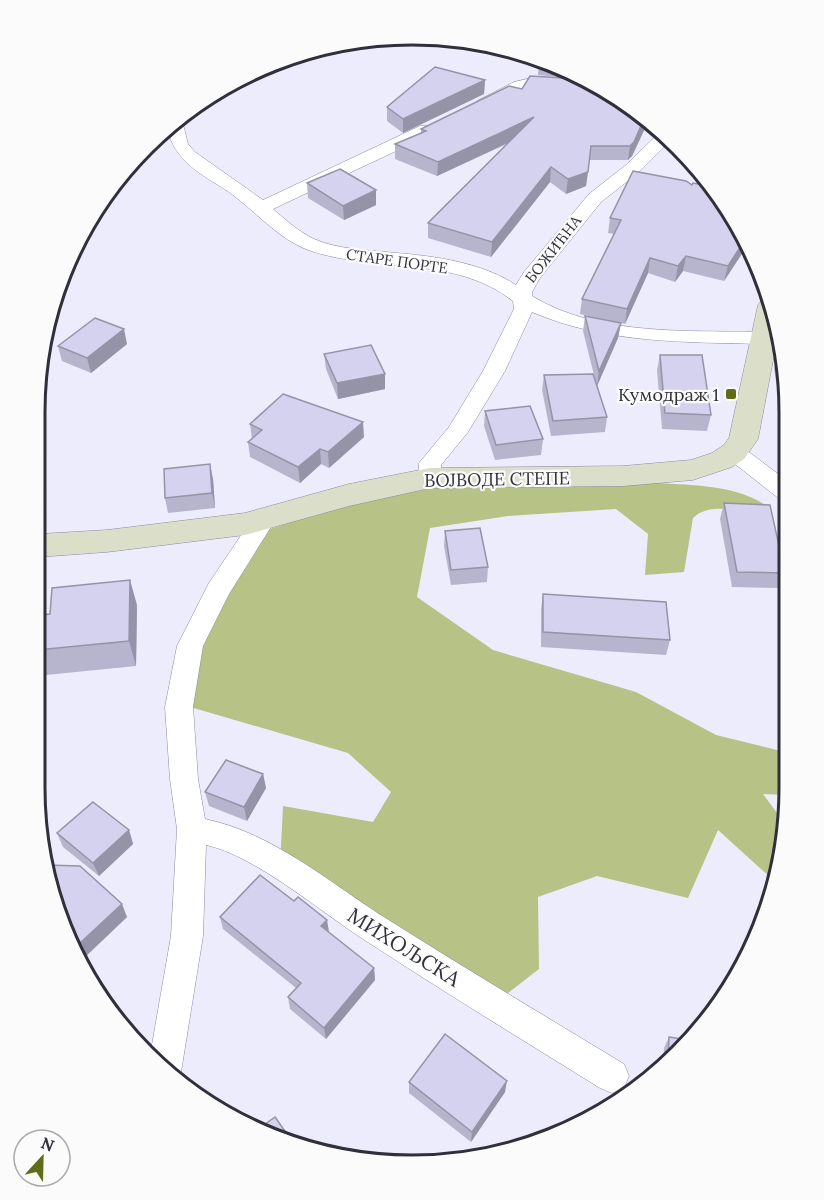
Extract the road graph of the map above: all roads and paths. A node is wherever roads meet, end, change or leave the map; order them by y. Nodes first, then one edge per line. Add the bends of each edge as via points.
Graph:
1 (573, 86) edge
2 (472, 109) edge
3 (444, 122) edge
4 (177, 130) edge
5 (660, 141) edge
6 (261, 208) junction
7 (522, 298) junction
8 (768, 323) edge
9 (765, 338) junction
10 (734, 452) junction
11 (430, 478) junction
12 (779, 487) edge
13 (264, 519) junction
14 (45, 545) edge
15 (192, 829) junction
16 (166, 1060) edge
17 (612, 1076) dead end

1 - 2 street via 542,81 524,83
3 - 6 street
4 - 6 street, СТАРЕ ПОРТЕ via 180,145 187,154
5 - 7 street, БОЖИЋНА via 580,214 531,276
6 - 7 street, СТАРЕ ПОРТЕ via 283,229 317,247 444,266 492,280
7 - 9 street, СТАРЕ ПОРТЕ via 566,318 629,333
7 - 11 street, БОЖИЋНА via 524,309 494,371 457,432 430,463
8 - 9 street
9 - 10 street via 746,430
10 - 11 street, ВОЈВОДЕ СТЕПЕ via 711,466 664,473
10 - 12 street
11 - 13 street, ВОЈВОДЕ СТЕПЕ
13 - 14 street, ВОЈВОДЕ СТЕПЕ via 118,540
13 - 15 street via 218,590 190,646 179,707
15 - 16 street via 187,936
15 - 17 street, МИХОЉСКА via 218,834 279,866

